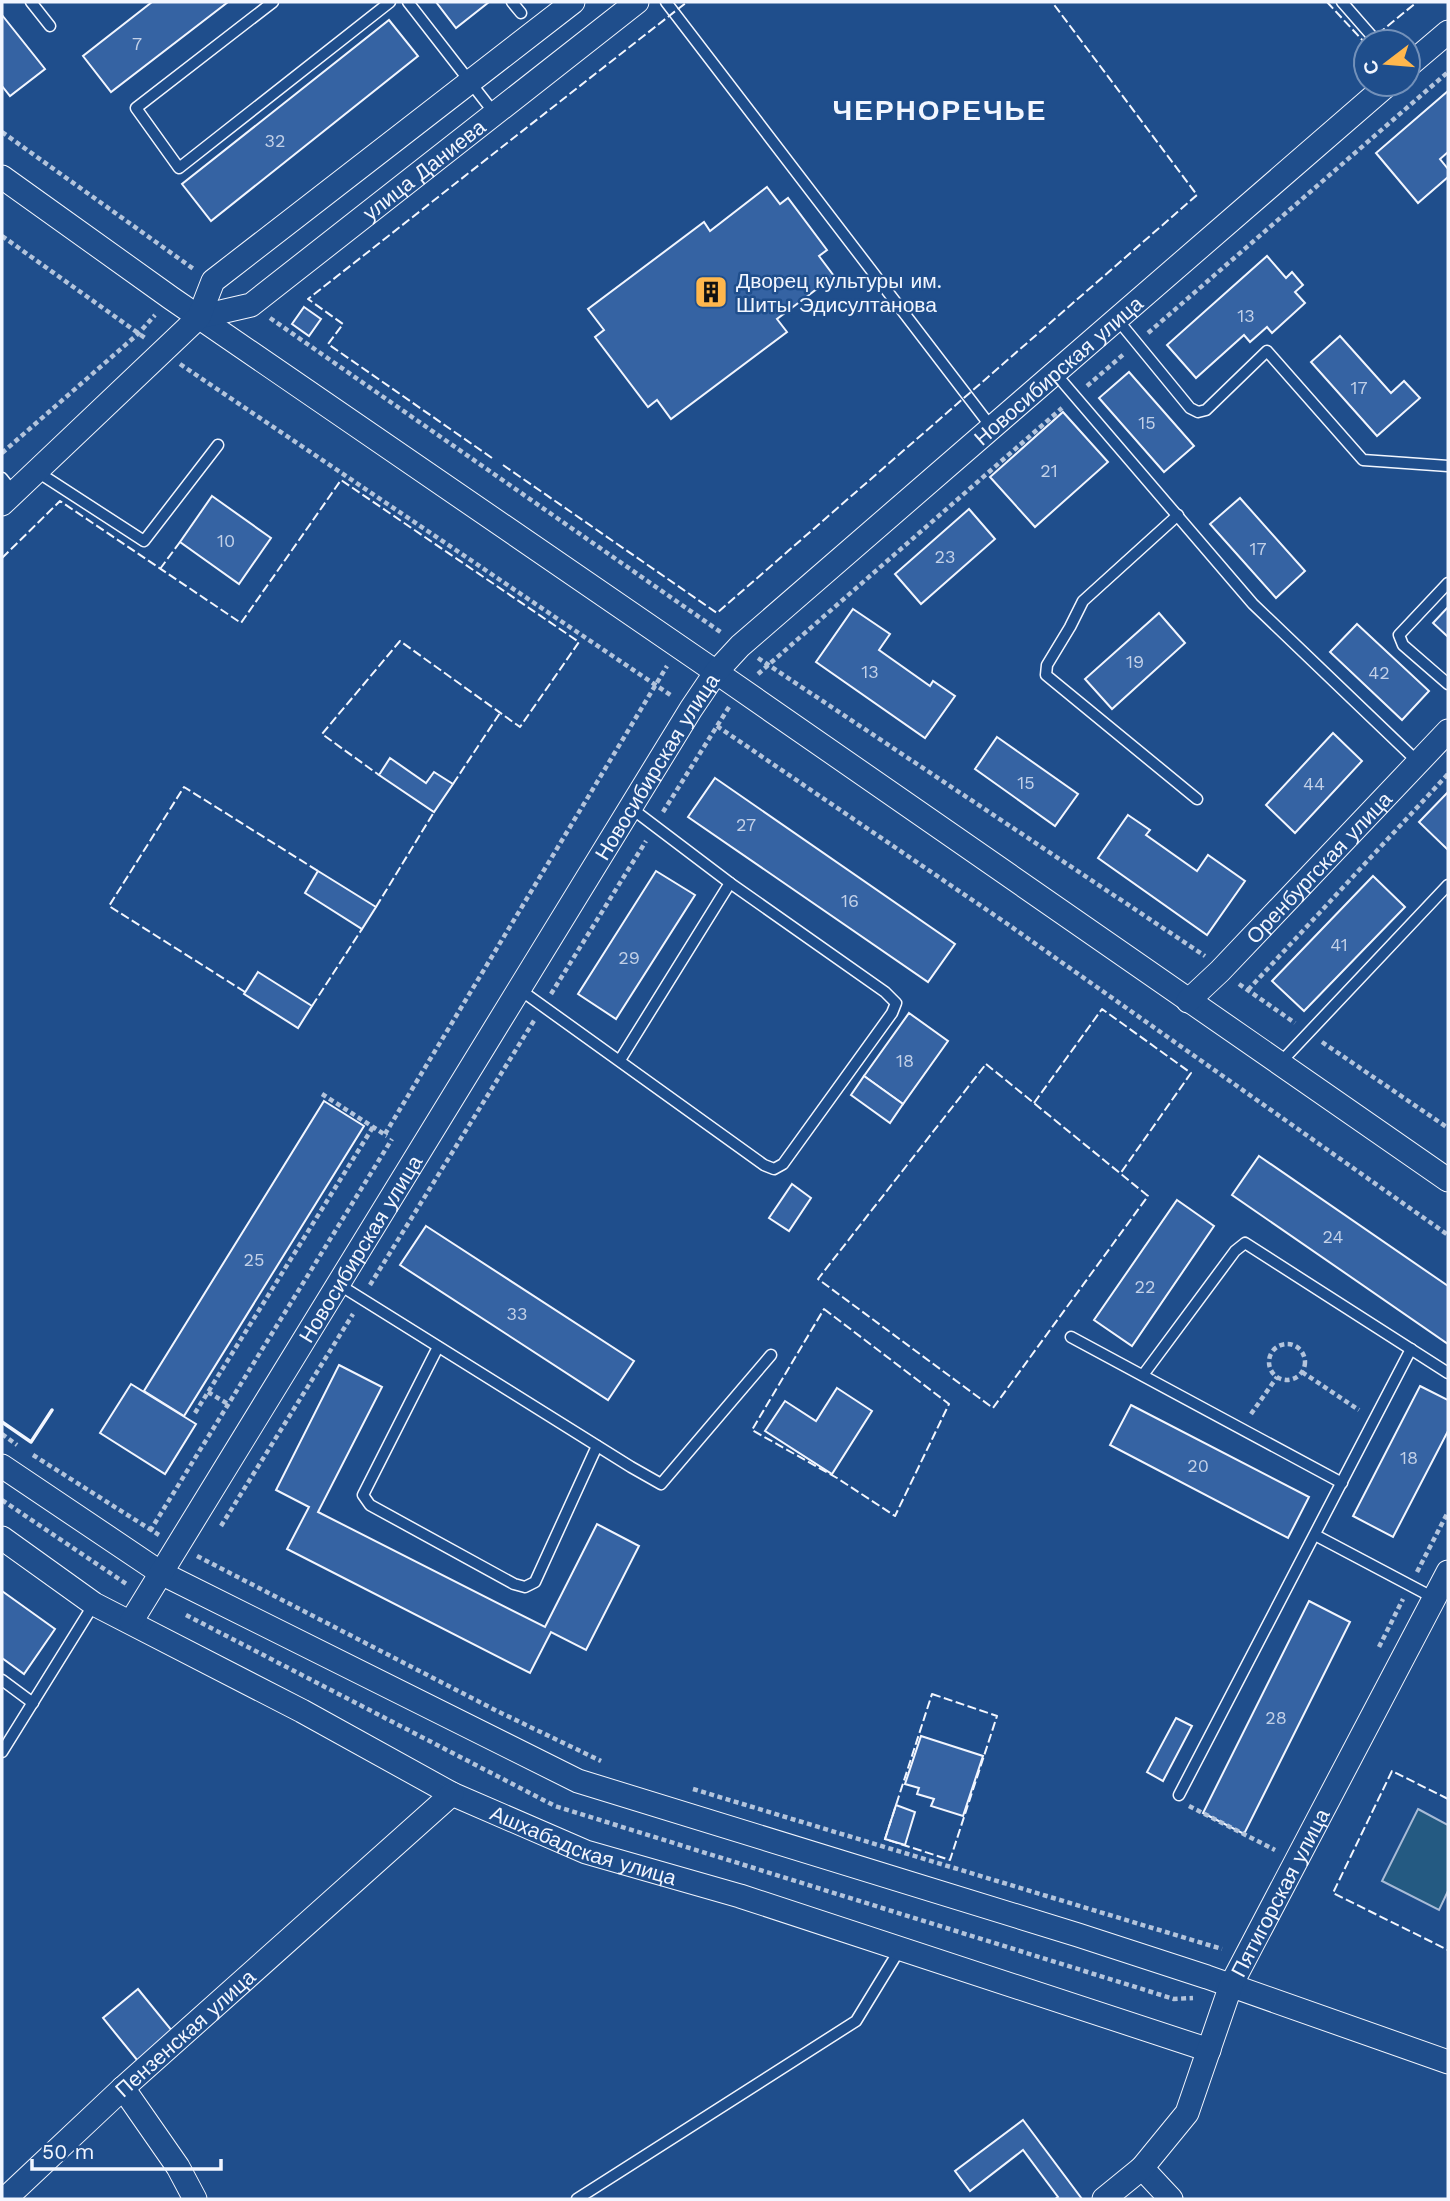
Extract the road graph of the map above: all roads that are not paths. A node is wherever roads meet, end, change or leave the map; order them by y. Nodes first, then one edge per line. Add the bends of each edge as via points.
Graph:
1 (30, 2) edge
2 (273, 2) edge
3 (390, 2) edge
4 (408, 2) edge
5 (512, 2) edge
6 (573, 2) edge
7 (666, 2) edge
8 (1342, 2) edge
9 (623, 6) edge
10 (521, 13) dead end
11 (50, 26) dead end
12 (1365, 28) edge
13 (1448, 32) edge
14 (1422, 54) edge
15 (470, 82) junction
16 (1372, 98) edge
17 (495, 114) junction
18 (2, 177) edge
19 (199, 317) junction
20 (1117, 319) junction
21 (1055, 373) junction
22 (992, 428) junction
23 (218, 445) dead end
24 (1448, 466) edge
25 (36, 471) junction
26 (6, 492) edge
27 (1178, 515) junction
28 (1448, 583) edge
29 (716, 672) junction
30 (1448, 684) edge
31 (1448, 731) edge
32 (1418, 762) junction
33 (1197, 799) dead end
34 (631, 808) junction
35 (730, 883) junction
36 (1448, 885) edge
37 (519, 989) junction
38 (1188, 1001) junction
39 (620, 1060) junction
40 (1279, 1064) junction
41 (1448, 1180) edge
42 (338, 1284) junction
43 (1071, 1336) dead end
44 (438, 1347) junction
45 (1412, 1349) junction
46 (771, 1355) dead end
47 (1448, 1373) edge
48 (1143, 1375) junction
49 (597, 1446) junction
50 (2, 1466) edge
51 (1342, 1483) junction
52 (1315, 1535) junction
53 (2, 1538) edge
54 (1448, 1572) edge
55 (161, 1573) junction
56 (1434, 1598) junction
57 (94, 1604) junction
58 (131, 1622) junction
59 (2, 1681) edge
60 (33, 1703) junction
61 (2, 1752) edge
62 (452, 1794) junction
63 (1179, 1795) road end
64 (900, 1949) junction
65 (1231, 1985) junction
66 (1209, 2050) junction
67 (1448, 2062) edge
68 (123, 2088) junction
69 (1142, 2168) junction
70 (5, 2199) edge
71 (195, 2199) edge
72 (577, 2199) edge
73 (1104, 2199) edge
74 (1171, 2199) edge

1 - 11 lane
2 - 3 lane via 136,108 179,168
4 - 15 lane
5 - 10 lane
6 - 15 street, улица Даниева
7 - 22 lane
8 - 12 lane
9 - 17 street, улица Даниева
13 - 14 street
15 - 17 lane
15 - 19 street, улица Даниева via 213,281
16 - 20 street, Новосибирская улица
17 - 19 street, улица Даниева via 251,305
18 - 19 street
19 - 25 street, улица Даниева
19 - 29 street
20 - 21 street, Новосибирская улица
20 - 24 lane via 1198,412 1206,410 1267,351 1363,460
21 - 22 street, Новосибирская улица
21 - 27 lane
22 - 29 street, Новосибирская улица via 740,646
23 - 25 lane via 144,541
25 - 26 street, улица Даниева
27 - 32 lane via 1253,604
27 - 33 lane via 1083,601 1047,665 1046,675
28 - 30 lane via 1399,635 1403,645
29 - 34 street, Новосибирская улица
29 - 38 street
31 - 32 street, Оренбургская улица
32 - 38 street, Оренбургская улица
34 - 35 lane
34 - 37 street, Новосибирская улица
35 - 39 lane
35 - 39 lane via 885,992 896,1003 892,1013 783,1164 774,1169
36 - 40 lane
37 - 39 lane
37 - 42 street, Новосибирская улица
38 - 40 street
40 - 41 street
42 - 44 lane
42 - 55 street, Новосибирская улица
43 - 48 lane
44 - 49 lane
44 - 49 lane via 363,1495 370,1505 525,1587 535,1582
45 - 47 lane
45 - 48 lane via 1245,1243
45 - 51 lane
46 - 49 lane via 661,1483
48 - 51 lane
50 - 55 street
51 - 52 lane
52 - 56 lane
52 - 63 lane
53 - 57 street, Ашхабадская улица
54 - 56 street, Пятигорская улица
55 - 58 street, Новосибирская улица
55 - 65 street via 578,1781
56 - 65 street, Пятигорская улица
57 - 58 street, Ашхабадская улица
57 - 60 lane
58 - 62 street, Ашхабадская улица
59 - 60 lane
60 - 61 lane
62 - 64 street, Ашхабадская улица via 586,1852
62 - 68 street, Пензенская улица
64 - 66 street, Ашхабадская улица
64 - 72 lane via 856,2021
65 - 66 street, Пятигорская улица
65 - 67 street
66 - 69 street, Пятигорская улица via 1187,2113
68 - 70 street, Пензенская улица
68 - 71 street
69 - 73 street, Пятигорская улица
69 - 74 street

